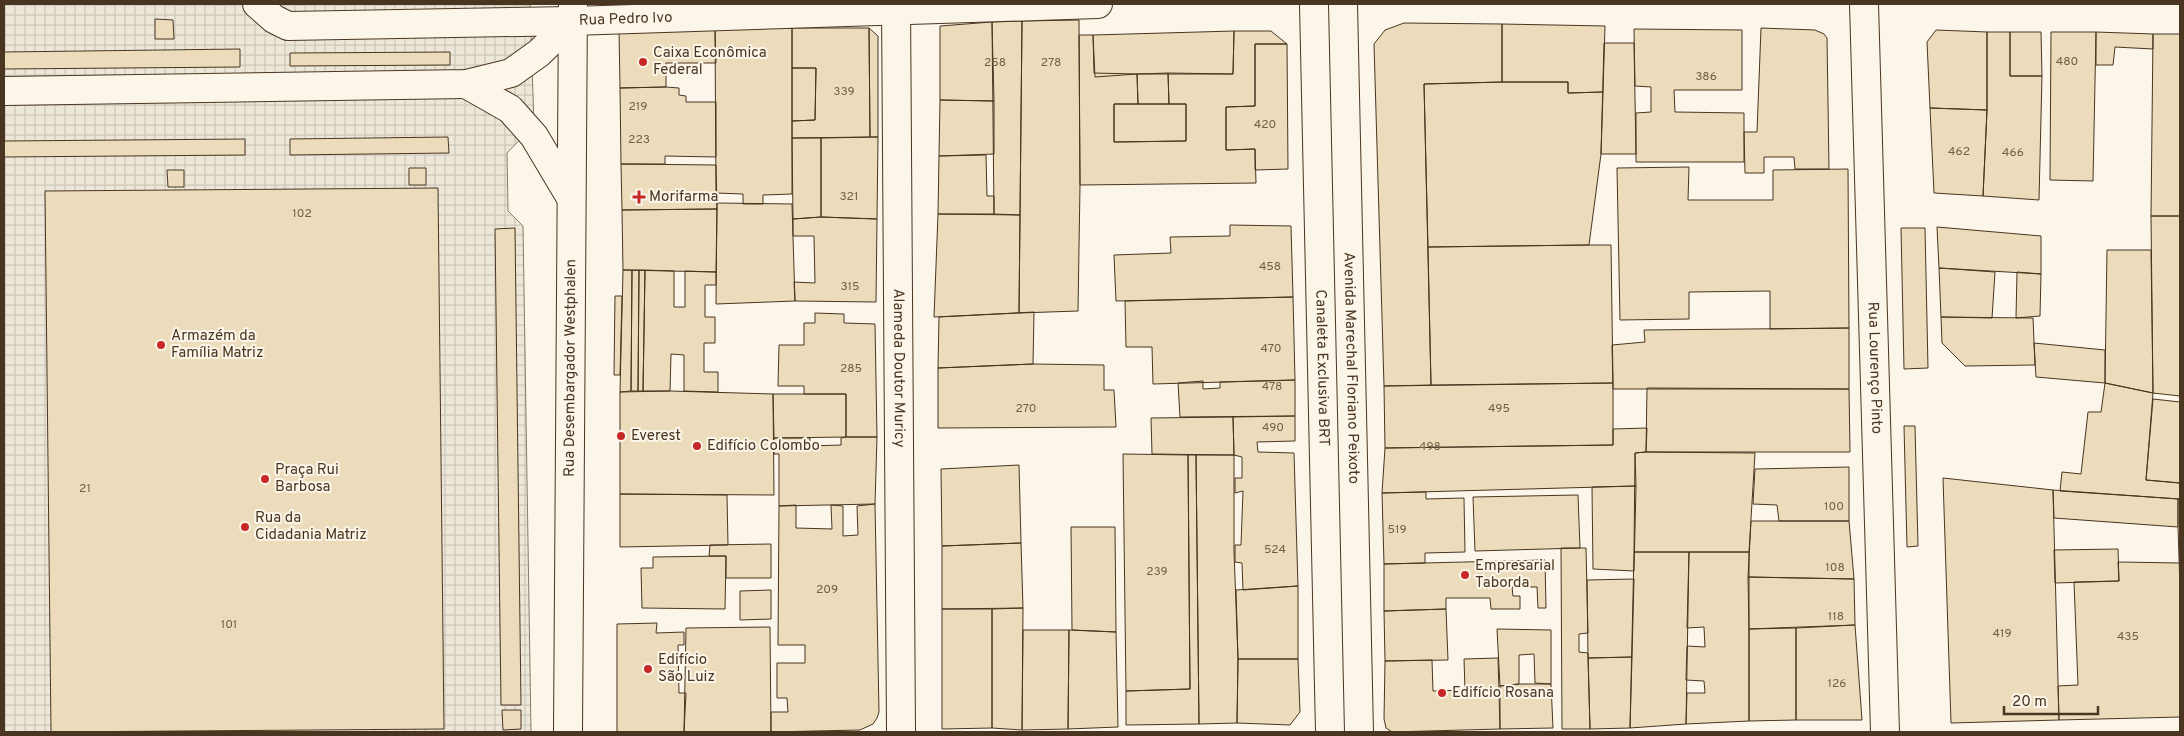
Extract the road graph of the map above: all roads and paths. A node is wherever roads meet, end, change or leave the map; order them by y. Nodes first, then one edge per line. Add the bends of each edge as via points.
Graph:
1 (257, 4) edge
2 (1098, 4) edge
3 (1314, 4) edge
4 (1343, 4) edge
5 (1864, 4) edge
6 (896, 7) edge
7 (573, 12) edge
8 (466, 84) junction
9 (4, 91) edge
10 (571, 200) junction
11 (568, 732) edge
12 (901, 732) edge
13 (1330, 732) edge
14 (1359, 732) edge
15 (1886, 732) edge

1 - 7 street, Rua Pedro Ivo via 288,26
2 - 6 street, Rua Pedro Ivo
3 - 13 street, Canaleta Exclusiva BRT
4 - 14 street, Avenida Marechal Floriano Peixoto
5 - 15 street, Rua Lourenço Pinto
6 - 7 street, Rua Pedro Ivo
6 - 12 street, Alameda Doutor Muricy
7 - 8 street via 540,53 511,73
7 - 10 street, Rua Desembargador Westphalen
8 - 9 street
8 - 10 street via 498,100 522,122 534,136
10 - 11 street, Rua Desembargador Westphalen

